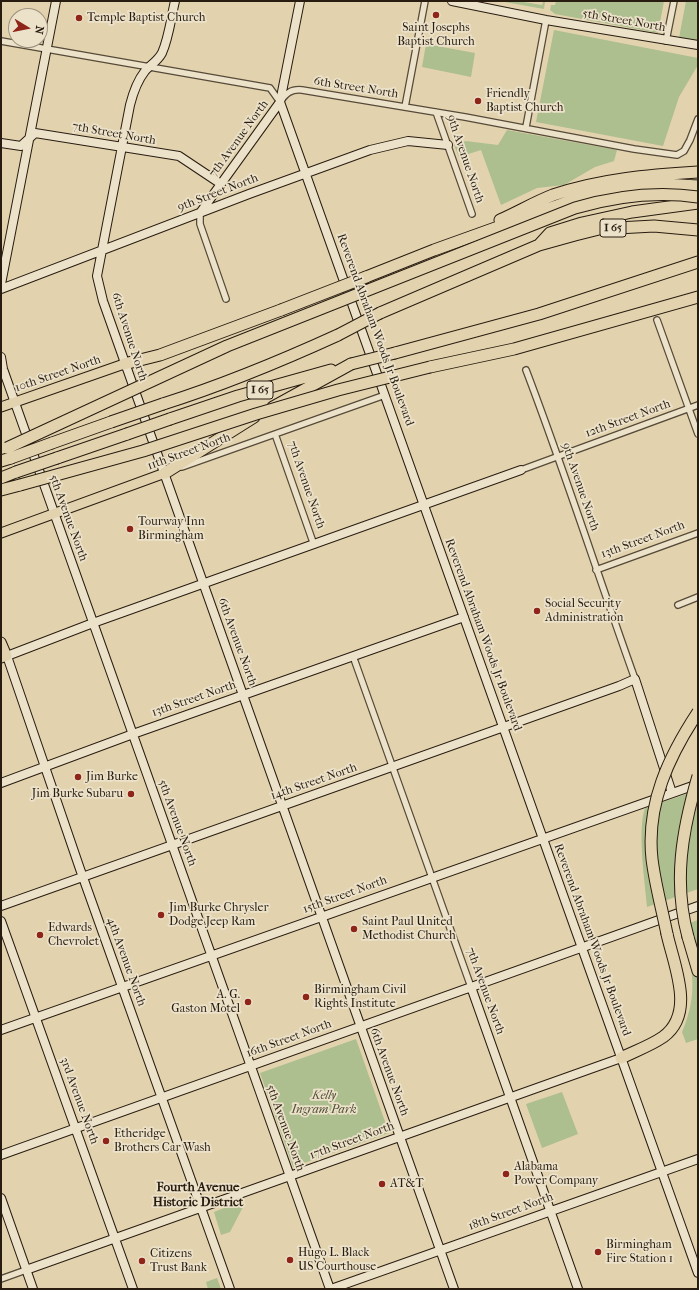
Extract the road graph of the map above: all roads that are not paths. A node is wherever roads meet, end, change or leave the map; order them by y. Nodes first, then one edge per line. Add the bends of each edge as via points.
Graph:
1 (56, 1) edge
2 (174, 1) edge
3 (300, 1) edge
4 (425, 1) edge
5 (452, 1) edge
6 (674, 1) edge
7 (546, 20) junction
8 (1, 41) edge
9 (666, 41) junction
10 (698, 45) edge
11 (46, 50) junction
12 (150, 67) junction
13 (280, 102) junction
14 (405, 107) junction
15 (436, 112) junction
16 (698, 119) edge
17 (526, 127) junction
18 (29, 137) junction
19 (1, 143) edge
20 (448, 145) junction
21 (122, 147) junction
22 (698, 172) edge
23 (306, 174) junction
24 (222, 184) junction
25 (698, 186) edge
26 (698, 197) edge
27 (698, 203) edge
28 (200, 212) junction
29 (472, 214) dead end
30 (698, 230) edge
31 (539, 245) junction
32 (102, 250) junction
33 (434, 250) junction
34 (698, 262) edge
35 (698, 270) edge
36 (657, 277) junction
37 (1, 284) edge
38 (1, 289) edge
39 (698, 297) edge
40 (226, 299) dead end
41 (657, 320) dead end
42 (1, 357) edge
43 (124, 364) junction
44 (350, 364) junction
45 (2, 367) edge
46 (526, 370) dead end
47 (385, 395) junction
48 (15, 402) junction
49 (698, 405) edge
50 (1, 407) edge
51 (689, 408) junction
52 (275, 434) junction
53 (698, 434) edge
54 (5, 454) edge
55 (559, 457) junction
56 (521, 470) joint
57 (165, 473) junction
58 (1, 478) edge
59 (1, 490) edge
60 (424, 505) junction
61 (54, 512) junction
62 (1, 533) edge
63 (698, 533) edge
64 (314, 545) junction
65 (596, 570) junction
66 (203, 584) junction
67 (698, 597) edge
68 (678, 604) dead end
69 (464, 617) junction
70 (93, 623) junction
71 (1, 642) edge
72 (353, 656) junction
73 (4, 657) edge
74 (635, 679) junction
75 (243, 695) junction
76 (698, 712) edge
77 (504, 728) junction
78 (133, 734) junction
79 (45, 766) junction
80 (393, 767) junction
81 (698, 776) edge
82 (1, 783) edge
83 (698, 784) edge
84 (672, 793) junction
85 (282, 806) junction
86 (543, 838) junction
87 (172, 845) junction
88 (83, 877) junction
89 (432, 878) junction
90 (1, 906) edge
91 (698, 906) edge
92 (321, 917) junction
93 (1, 921) edge
94 (582, 948) junction
95 (211, 956) junction
96 (698, 971) edge
97 (122, 987) junction
98 (471, 988) junction
99 (36, 1018) junction
100 (360, 1026) junction
101 (1, 1030) edge
102 (621, 1058) junction
103 (250, 1065) junction
104 (162, 1097) junction
105 (511, 1098) junction
106 (76, 1128) junction
107 (399, 1136) junction
108 (1, 1155) edge
109 (698, 1158) edge
110 (662, 1172) junction
111 (290, 1176) junction
112 (1, 1198) edge
113 (201, 1208) junction
114 (551, 1211) junction
115 (115, 1238) junction
116 (440, 1250) junction
117 (26, 1270) junction
118 (698, 1273) edge
119 (1, 1279) edge
120 (33, 1289) edge
121 (133, 1289) edge
122 (230, 1289) edge
123 (330, 1289) edge
124 (454, 1289) edge
125 (578, 1289) edge

1 - 11 street
2 - 12 street, 6th Avenue North via 162,52
3 - 13 street
4 - 14 street
5 - 7 street, 5th Street North
6 - 9 street
7 - 9 street, 5th Street North
7 - 17 street
8 - 11 street
9 - 10 street, 5th Street North
11 - 12 street
11 - 18 street
12 - 13 street via 270,88
12 - 21 street, 6th Avenue North via 132,95
13 - 14 street, 6th Street North via 294,90
13 - 23 street, Reverend Abraham Woods Jr Boulevard
13 - 24 street, 7th Avenue North
14 - 15 street, 6th Street North
15 - 17 street, 6th Street North
15 - 20 street, 9th Avenue North
16 - 17 street, 6th Street North via 684,151 677,155
18 - 19 street, 7th Street North via 21,146
18 - 21 street, 7th Street North via 35,133
18 - 37 street
20 - 23 street, 9th Street North via 408,141 370,150
20 - 29 street, 9th Avenue North
21 - 24 street, 7th Street North via 183,158
21 - 32 street, 6th Avenue North
22 - 33 highway via 638,176 552,196
23 - 28 street, 9th Street North
23 - 47 street, Reverend Abraham Woods Jr Boulevard
24 - 28 street, 7th Avenue North
25 - 33 highway via 637,186 590,194
26 - 54 highway, bridge via 676,194 637,195 611,198 575,208 227,346
27 - 31 highway via 632,212 582,223 550,233
28 - 32 street, 9th Street North
28 - 40 street via 200,224
30 - 31 highway, I 65 via 654,226 599,229
31 - 54 highway, I 65, bridge via 380,313 338,335 199,392 52,443
32 - 38 street, 9th Street North
32 - 43 street, 6th Avenue North via 97,276
33 - 43 highway, bridge via 160,355
34 - 36 highway, I 65
35 - 36 highway
36 - 44 highway, I 65, bridge via 540,314
39 - 59 highway, bridge via 514,349 338,390 143,451
41 - 51 street
42 - 45 street, 5th Avenue North
43 - 48 main road, 10th Street North
43 - 57 street, 6th Avenue North
44 - 57 highway via 250,419
44 - 58 highway, I 65, bridge via 238,396
45 - 48 street, 5th Avenue North
46 - 55 street, 9th Avenue North
47 - 52 street, 11th Street North
47 - 60 street, Reverend Abraham Woods Jr Boulevard
48 - 50 main road, 10th Street North
48 - 61 street, 5th Avenue North
49 - 51 street, 12th Street North
51 - 53 street
51 - 55 street, 12th Street North
52 - 57 street, 11th Street North
52 - 64 street, 7th Avenue North
55 - 56 street, 12th Street North
55 - 65 street, 9th Avenue North
56 - 60 street
57 - 61 main road, 11th Street North
57 - 66 street, 6th Avenue North
60 - 64 street
60 - 69 street, Reverend Abraham Woods Jr Boulevard
61 - 62 main road, 11th Street North
61 - 70 street, 5th Avenue North
63 - 65 street, 13th Street North
64 - 66 street
65 - 74 street, 9th Avenue North
66 - 70 street
66 - 75 street, 6th Avenue North
67 - 68 street
69 - 72 street, 13th Street North
69 - 77 street, Reverend Abraham Woods Jr Boulevard
70 - 73 street
70 - 78 street, 5th Avenue North
71 - 73 main road, 4th Avenue North
72 - 75 street, 13th Street North
72 - 80 street, 7th Avenue North
73 - 79 street, 4th Avenue North
74 - 77 street, 14th Street North
74 - 84 street
75 - 78 street, 13th Street North
75 - 85 street, 6th Avenue North
76 - 102 highway, bridge via 663,774 655,803 652,838 652,858 679,984 680,1013 676,1023 664,1036
77 - 80 street, 14th Street North
77 - 86 street, Reverend Abraham Woods Jr Boulevard
78 - 79 street, 13th Street North
78 - 87 street, 5th Avenue North
79 - 82 street, 13th Street North
79 - 88 street, 4th Avenue North
80 - 85 street, 14th Street North
80 - 89 street, 7th Avenue North
81 - 96 highway, bridge via 686,819 681,867 682,909
83 - 84 street, 15th Street North
84 - 86 street, 15th Street North
85 - 87 street, 14th Street North
85 - 92 street, 6th Avenue North
86 - 89 street, 15th Street North
86 - 94 street, Reverend Abraham Woods Jr Boulevard
87 - 88 street, 14th Street North
87 - 95 street, 5th Avenue North
88 - 90 street, 14th Street North
88 - 97 street, 4th Avenue North
89 - 92 street, 15th Street North
89 - 98 street, 7th Avenue North
91 - 94 street, 16th Street North
92 - 95 street, 15th Street North
92 - 100 street, 6th Avenue North
93 - 99 street, 3rd Avenue North
94 - 98 street, 16th Street North
94 - 102 street, Reverend Abraham Woods Jr Boulevard
95 - 97 street, 15th Street North
95 - 103 street, 5th Avenue North
97 - 99 street, 15th Street North
97 - 104 street, 4th Avenue North
98 - 100 street, 16th Street North
98 - 105 street, 7th Avenue North
99 - 101 street, 15th Street North
99 - 106 street, 3rd Avenue North
100 - 103 street, 16th Street North
100 - 107 street, 6th Avenue North
102 - 105 street, 17th Street North
102 - 110 street, Reverend Abraham Woods Jr Boulevard
103 - 104 street, 16th Street North
103 - 111 street, 5th Avenue North
104 - 106 street, 16th Street North
104 - 113 street, 4th Avenue North
105 - 107 street, 17th Street North
105 - 114 street, 7th Avenue North
106 - 108 street, 16th Street North
106 - 115 street, 3rd Avenue North
107 - 111 street, 17th Street North
107 - 116 street, 6th Avenue North
109 - 110 street, 18th Street North
110 - 114 street, 18th Street North
110 - 118 street, Reverend Abraham Woods Jr Boulevard
111 - 113 street, 17th Street North
111 - 123 street, 5th Avenue North
112 - 117 street
113 - 115 street, 17th Street North
113 - 122 street, 4th Avenue North
114 - 116 street, 18th Street North
114 - 125 street, 7th Avenue North
115 - 117 street, 17th Street North
115 - 121 street, 3rd Avenue North
116 - 123 street, 18th Street North
116 - 124 street, 6th Avenue North
117 - 119 street, 17th Street North
117 - 120 street

